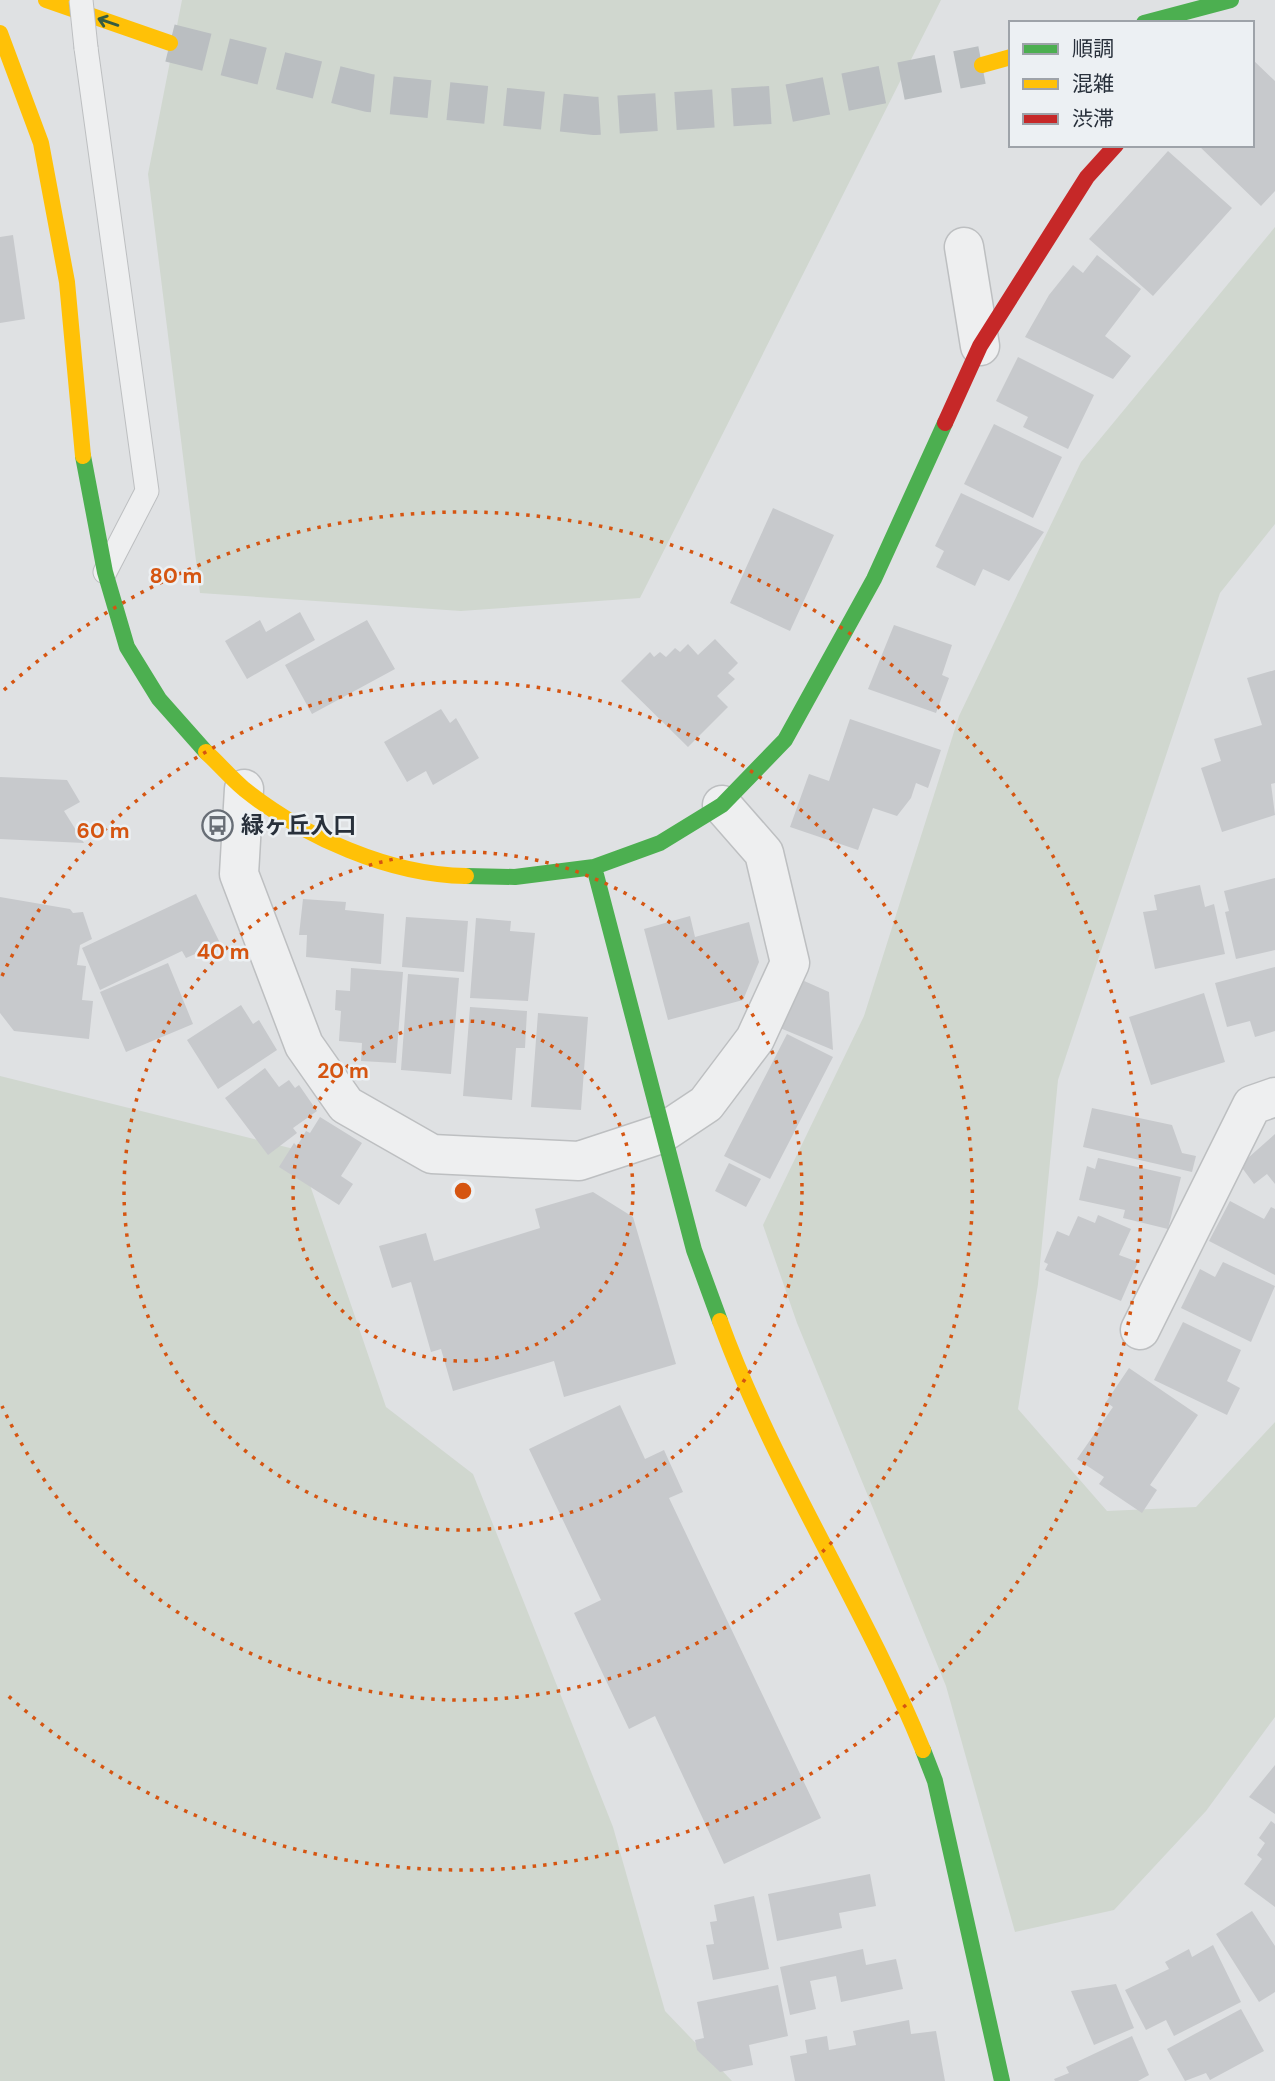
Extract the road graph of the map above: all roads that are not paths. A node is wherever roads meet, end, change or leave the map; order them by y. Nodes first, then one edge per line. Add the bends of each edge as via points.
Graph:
1 (46, 0) edge
2 (81, 0) edge
3 (1244, 0) edge
4 (1231, 8) edge
5 (1156, 21) edge
6 (0, 33) edge
7 (170, 43) tunnel mouth
8 (1009, 58) edge
9 (982, 65) tunnel mouth
10 (1114, 147) edge
11 (964, 247) dead end
12 (980, 346) junction
13 (105, 572) junction
14 (244, 789) junction
15 (722, 805) junction
16 (594, 867) junction
17 (1275, 1097) edge
18 (662, 1134) junction
19 (1140, 1330) dead end
20 (1002, 2081) edge

7 -> 1 street
2 - 13 lane, bridge via 148,491
3 - 4 street
4 - 5 street
6 - 13 street via 41,143 68,282 84,470
8 - 9 street
10 - 12 street via 1087,177
11 - 12 street
12 - 15 street via 874,579 785,740
13 - 14 street via 127,647 159,699
14 - 16 street via 298,825 359,853 434,876 515,877
14 - 18 street via 239,874 304,1045 346,1105 432,1154 579,1161
15 - 16 street via 660,843
15 - 18 street via 764,853 790,963 755,1039 706,1104
16 - 18 street
17 - 19 street via 1252,1105
18 - 20 street via 694,1250 732,1352 799,1498 897,1687 935,1781

